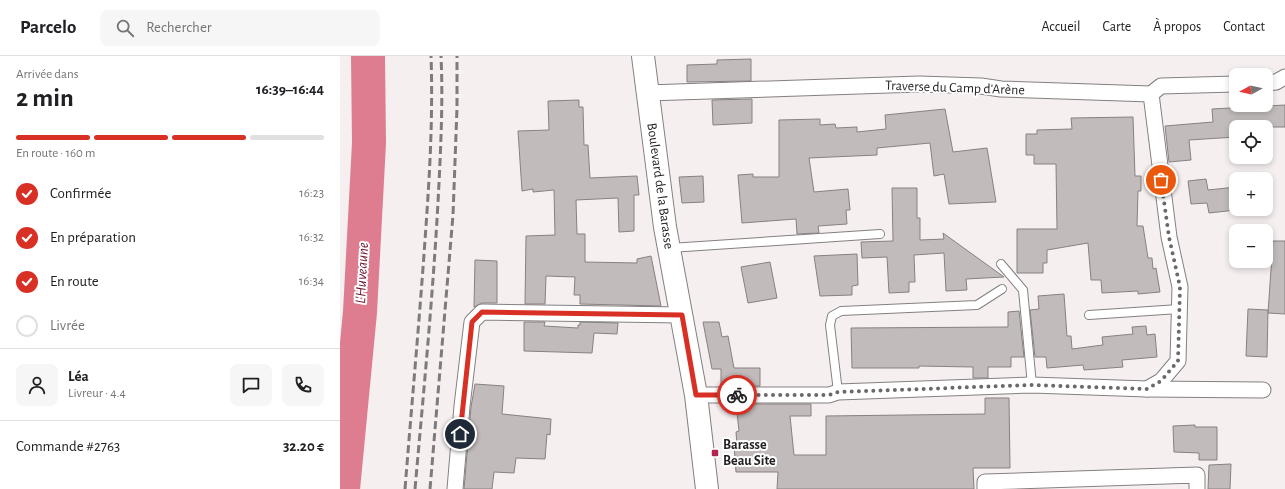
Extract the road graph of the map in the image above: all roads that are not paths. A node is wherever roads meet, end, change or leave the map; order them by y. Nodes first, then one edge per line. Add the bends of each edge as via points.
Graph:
1 (643, 56) edge
2 (1285, 77) edge
3 (1273, 82) edge
4 (1229, 84) edge
5 (647, 93) junction
6 (1151, 94) junction
7 (880, 234) dead end
8 (669, 248) junction
9 (1001, 264) dead end
10 (1002, 289) dead end
11 (1179, 309) junction
12 (682, 315) junction
13 (1089, 315) dead end
14 (1032, 385) junction
15 (1147, 389) junction
16 (1263, 390) dead end
17 (838, 392) junction
18 (696, 395) junction
19 (455, 489) edge
20 (707, 489) edge
21 (985, 489) edge
22 (1197, 489) edge

1 - 5 street, Boulevard de la Barasse
2 - 3 street
4 - 6 street, Traverse du Camp d'Arène via 1161,86
5 - 6 street, Traverse du Camp d'Arène via 919,84
5 - 8 street, Boulevard de la Barasse
6 - 11 street via 1169,237 1180,287
7 - 8 lane
8 - 12 street, Boulevard de la Barasse
9 - 14 lane via 1022,290
10 - 17 lane via 977,305 841,311 832,316 830,324
11 - 13 lane
11 - 15 street via 1178,361 1161,381
12 - 18 street, Boulevard de la Barasse
12 - 19 street via 482,312 472,322
14 - 15 street
14 - 17 street
15 - 16 street
17 - 18 street via 829,395
18 - 20 street, Boulevard de la Barasse
21 - 22 street via 985,482 1197,475

